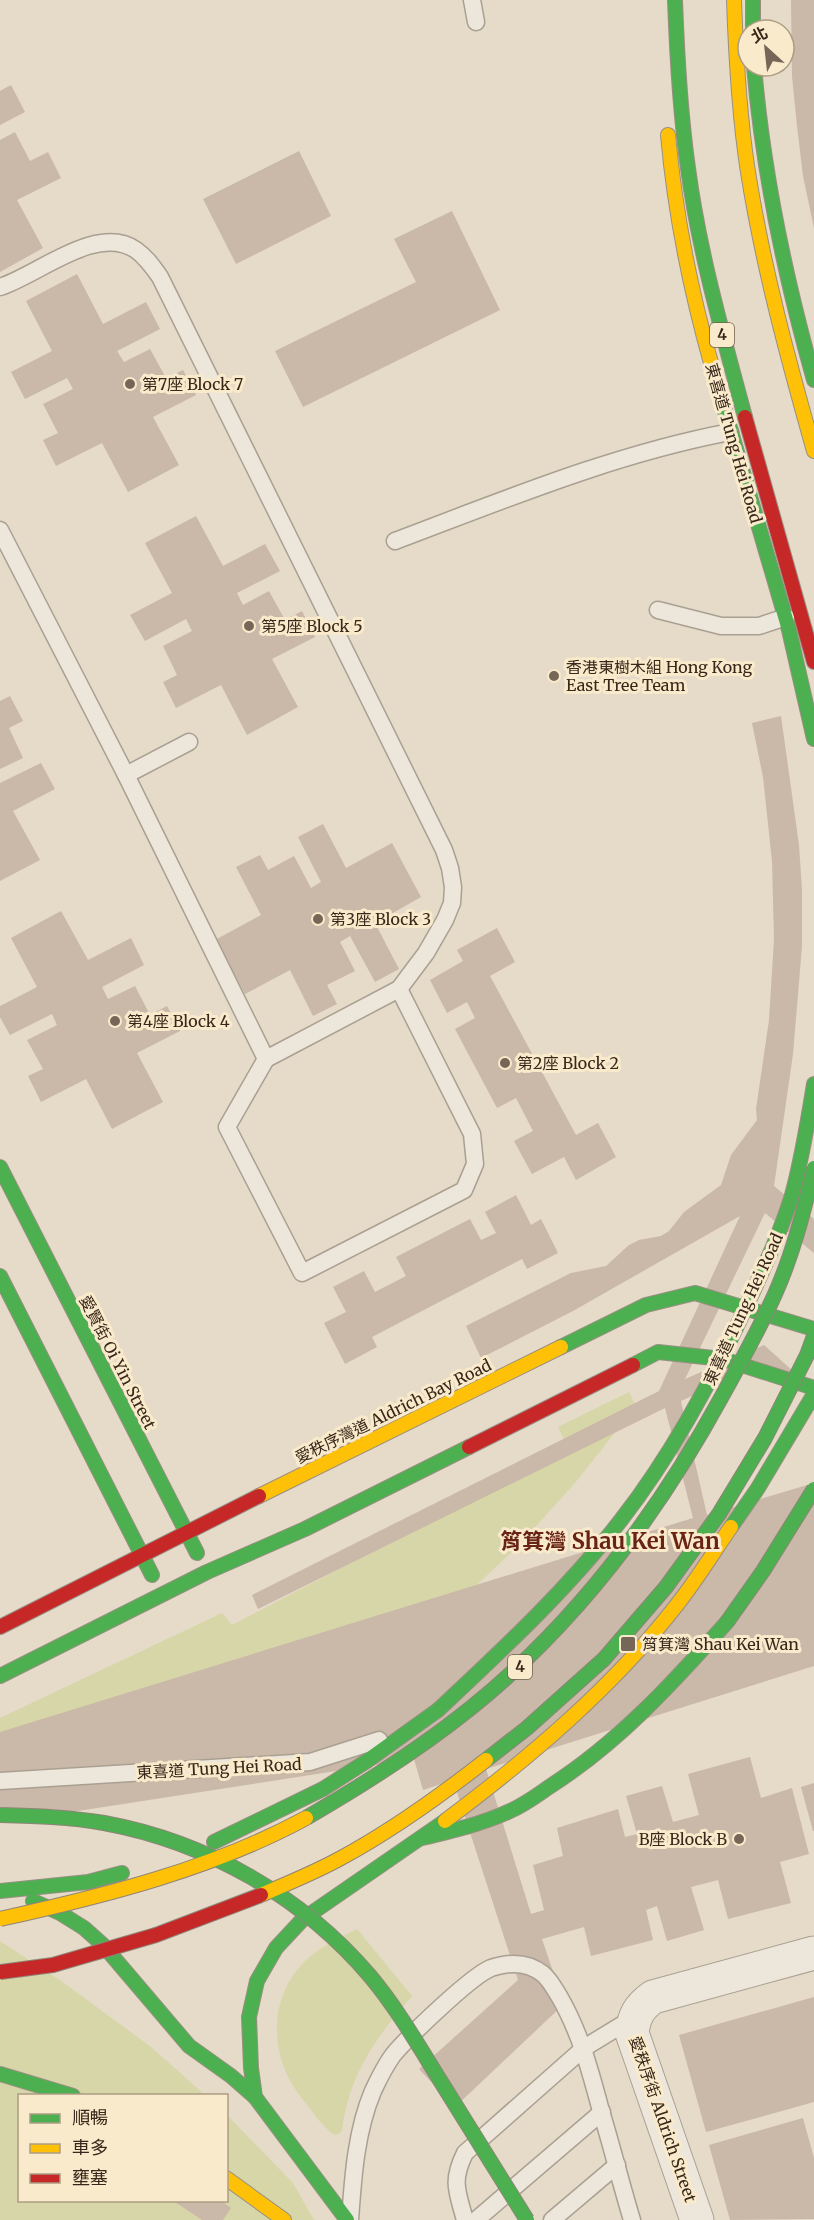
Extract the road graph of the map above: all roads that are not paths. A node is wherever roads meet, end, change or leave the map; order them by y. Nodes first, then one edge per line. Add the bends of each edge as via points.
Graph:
1 (472, 0) edge
2 (675, 0) edge
3 (734, 0) edge
4 (753, 0) edge
5 (753, 18) edge
6 (476, 22) dead end
7 (755, 78) edge
8 (667, 124) dead end
9 (17, 282) junction
10 (0, 287) edge
11 (0, 299) edge
12 (814, 380) edge
13 (730, 432) junction
14 (814, 451) edge
15 (0, 530) edge
16 (395, 541) dead end
17 (658, 610) dead end
18 (786, 617) junction
19 (814, 662) edge
20 (814, 739) edge
21 (189, 742) dead end
22 (126, 775) junction
23 (399, 989) junction
24 (266, 1059) junction
25 (814, 1084) edge
26 (0, 1167) edge
27 (814, 1168) edge
28 (0, 1276) edge
29 (746, 1307) junction
30 (814, 1329) edge
31 (814, 1336) edge
32 (723, 1359) junction
33 (814, 1388) edge
34 (814, 1394) edge
35 (814, 1489) edge
36 (186, 1532) junction
37 (142, 1555) junction
38 (207, 1572) junction
39 (162, 1595) junction
40 (0, 1627) edge
41 (0, 1676) edge
42 (438, 1710) junction
43 (0, 1781) edge
44 (0, 1815) edge
45 (422, 1838) junction
46 (172, 1857) dead end
47 (140, 1868) dead end
48 (0, 1891) edge
49 (0, 1919) edge
50 (814, 1953) edge
51 (0, 1972) edge
52 (634, 2018) junction
53 (584, 2048) junction
54 (0, 2074) edge
55 (66, 2094) edge
56 (255, 2097) junction
57 (602, 2112) junction
58 (617, 2165) junction
59 (228, 2179) edge
60 (284, 2220) edge
61 (348, 2220) edge
62 (465, 2220) edge
63 (476, 2220) edge
64 (527, 2220) edge
65 (552, 2220) edge
66 (632, 2220) edge
67 (697, 2220) edge

1 - 6 lane
2 - 19 main road, 4 via 685,141 709,280 728,361
3 - 14 main road via 737,92 752,197 773,303
4 - 5 main road
7 - 12 main road via 775,224
8 - 13 main road, 東喜道 Tung Hei Road via 685,260
9 - 10 lane
9 - 11 lane
9 - 23 lane via 85,246 102,242 119,242 135,249 160,277 444,850 453,887 452,903 426,953
13 - 16 lane via 679,441 559,479
13 - 18 main road, 東喜道 Tung Hei Road
15 - 22 lane
17 - 18 lane via 721,626 759,626
18 - 20 main road, 東喜道 Tung Hei Road
21 - 22 lane
22 - 24 lane
23 - 24 lane
23 - 24 lane via 472,1134 475,1164 464,1190 302,1273 227,1127
25 - 29 main road, 東喜道 Tung Hei Road via 799,1167 781,1229
26 - 36 main road, 愛賢街 Oi Yin Street
27 - 49 main road, 4, bridge via 776,1292 708,1426 665,1496 620,1557 532,1656 459,1719 412,1752 277,1832 156,1880
28 - 37 main road
29 - 30 main road, 愛秩序灣道 Aldrich Bay Road
29 - 32 main road, 東喜道 Tung Hei Road
29 - 36 main road, 愛秩序灣道 Aldrich Bay Road via 695,1293 646,1305
31 - 51 main road, bridge via 765,1438 719,1514 666,1587 604,1659 527,1728 439,1797 340,1858 250,1900 156,1935 53,1965
32 - 33 main road
32 - 38 main road via 658,1352 305,1529
32 - 42 main road, 東喜道 Tung Hei Road via 664,1461 620,1521 574,1576
34 - 45 main road via 758,1488 653,1634 542,1744
35 - 45 main road, bridge via 727,1622 674,1684 618,1737 561,1781 508,1812
36 - 37 main road, 愛秩序灣道 Aldrich Bay Road
36 - 38 main road, 愛賢街 Oi Yin Street
37 - 39 main road
37 - 40 main road, 愛秩序灣道 Aldrich Bay Road
38 - 39 main road
39 - 41 main road
42 - 43 lane, 東喜道 Tung Hei Road via 379,1740 310,1762
42 - 46 main road via 323,1789 203,1847
44 - 64 main road, bridge via 92,1820 163,1838 240,1869 280,1894 345,1948 392,2006
45 - 56 main road via 303,1919 266,1964 257,1981 249,2017
47 - 48 main road via 88,1882
48 - 56 main road via 50,1906 73,1918 118,1958 191,2048 238,2080
50 - 52 street via 653,1997
52 - 53 lane
52 - 67 street, 愛秩序街 Aldrich Street via 632,2033
53 - 57 lane
53 - 61 lane via 570,2015 543,1974 519,1964 505,1964 475,1977 408,2040 382,2073 359,2140
53 - 62 lane via 465,2153 455,2184
54 - 55 main road
56 - 61 main road
57 - 58 lane
57 - 63 lane
58 - 65 lane
58 - 66 lane
59 - 60 main road

